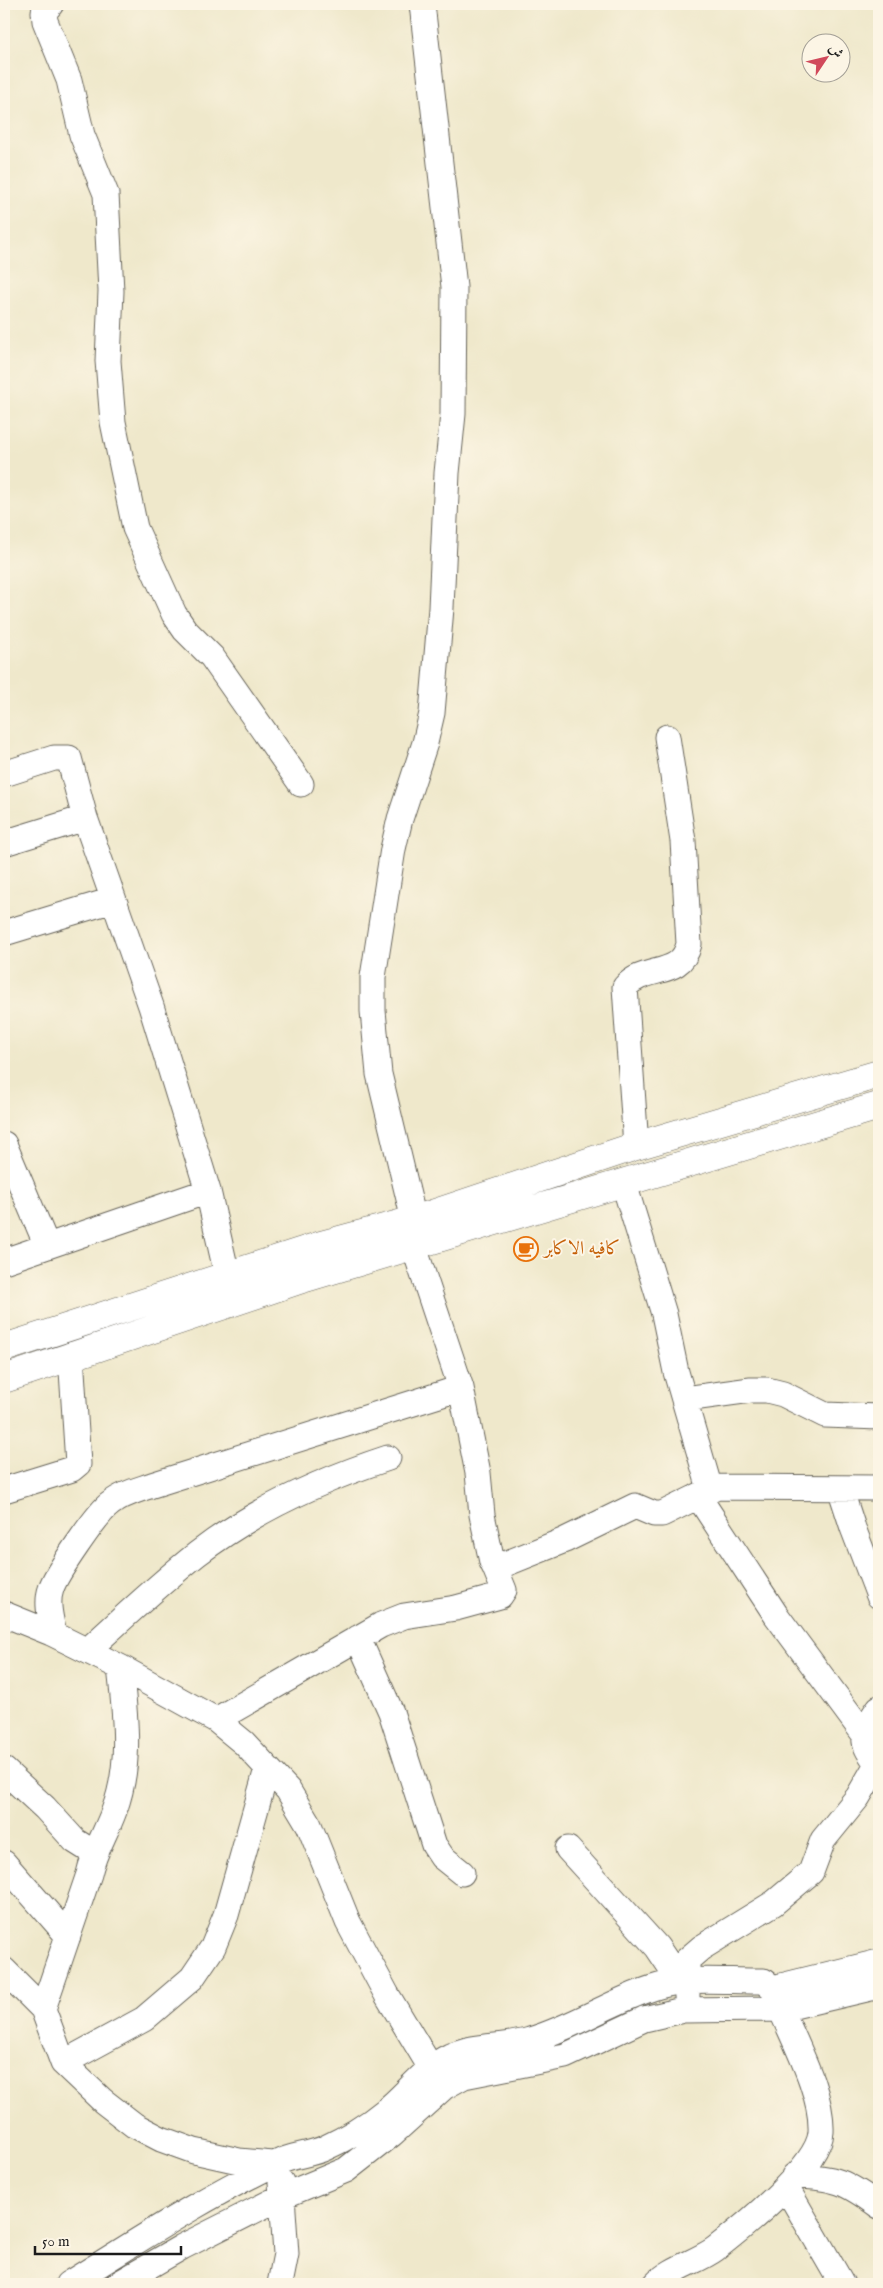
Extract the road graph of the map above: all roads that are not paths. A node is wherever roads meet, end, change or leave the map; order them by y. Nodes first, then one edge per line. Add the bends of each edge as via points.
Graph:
1 (51, 4) edge
2 (422, 4) edge
3 (667, 737) dead end
4 (4, 774) edge
5 (301, 784) dead end
6 (85, 818) junction
7 (4, 843) edge
8 (113, 900) junction
9 (4, 933) edge
10 (879, 1074) edge
11 (879, 1106) edge
12 (4, 1144) edge
13 (636, 1146) junction
14 (624, 1184) junction
15 (208, 1191) junction
16 (414, 1220) junction
17 (47, 1246) junction
18 (414, 1247) junction
19 (4, 1261) edge
20 (227, 1275) junction
21 (4, 1348) edge
22 (71, 1356) junction
23 (4, 1379) edge
24 (461, 1388) junction
25 (685, 1400) junction
26 (879, 1417) edge
27 (388, 1458) dead end
28 (840, 1488) junction
29 (879, 1488) edge
30 (4, 1490) edge
31 (704, 1493) junction
32 (494, 1568) junction
33 (879, 1596) edge
34 (4, 1614) edge
35 (54, 1634) junction
36 (358, 1638) junction
37 (88, 1650) junction
38 (120, 1667) junction
39 (879, 1708) edge
40 (216, 1720) junction
41 (864, 1734) junction
42 (267, 1769) junction
43 (4, 1770) edge
44 (568, 1849) dead end
45 (94, 1853) junction
46 (4, 1863) edge
47 (462, 1872) dead end
48 (68, 1936) junction
49 (879, 1962) edge
50 (4, 1970) edge
51 (683, 1981) junction
52 (879, 1986) edge
53 (777, 1998) junction
54 (43, 2009) junction
55 (687, 2010) junction
56 (63, 2063) junction
57 (431, 2068) junction
58 (276, 2163) junction
59 (790, 2181) junction
60 (283, 2196) junction
61 (879, 2206) edge
62 (694, 2274) edge
63 (288, 2280) edge
64 (127, 2282) edge
65 (68, 2284) edge
66 (656, 2284) edge
67 (842, 2284) edge

1 - 5 street via 44,12 45,21 60,55 82,135 106,194 111,290 108,361 113,422 135,528 174,614 212,658
2 - 16 street via 454,287 452,414 432,713 393,849 373,977 372,1011 379,1074
3 - 13 street via 683,841 689,944 686,955 674,966 636,977 625,987
4 - 6 street via 67,756 74,770
6 - 7 street
6 - 8 street
8 - 9 street
8 - 15 street via 151,1006
10 - 13 main road
11 - 14 main road
12 - 17 street
13 - 16 main road
14 - 18 main road
14 - 25 street via 664,1314
15 - 17 street
15 - 20 street
16 - 18 street
16 - 20 main road
17 - 19 street
18 - 22 main road via 302,1279
18 - 24 street
20 - 21 main road
22 - 23 main road
22 - 30 street via 78,1464 72,1469
24 - 32 street
24 - 35 street via 122,1496 104,1509 57,1574 50,1590 49,1612
25 - 26 street via 767,1390 783,1394 825,1415
25 - 31 street
27 - 37 street via 312,1487 241,1524 198,1553
28 - 29 street
28 - 31 street via 726,1486
28 - 33 street
31 - 32 street via 662,1514 635,1506 565,1540
31 - 41 street via 776,1615
32 - 36 street via 504,1590 500,1596 456,1608 404,1616
34 - 35 street
35 - 37 street
36 - 40 street
36 - 47 street via 391,1712 434,1845 442,1857
37 - 38 street
38 - 40 street
38 - 45 street via 126,1738 124,1774 114,1811
39 - 41 street
40 - 42 street via 244,1743
41 - 51 street via 866,1747 876,1766 858,1797 823,1840 811,1872 774,1903 701,1948 687,1960
42 - 56 street via 226,1915 213,1947 192,1978 144,2019
42 - 57 street via 288,1790 309,1825 348,1922
43 - 45 street via 75,1841
44 - 51 street via 657,1947
45 - 48 street
46 - 48 street
48 - 54 street
49 - 53 street
50 - 54 street
51 - 53 street via 764,1981
51 - 55 street
51 - 57 street via 627,1997 559,2031 528,2041 450,2055
52 - 53 street
53 - 55 street
53 - 59 street via 799,2047 820,2121 818,2144
54 - 56 street
55 - 60 street via 644,2019 565,2056 464,2076 444,2087 346,2170
56 - 58 street via 103,2101 134,2125 161,2139 194,2151 239,2161
57 - 58 street via 385,2111 355,2131 324,2149
58 - 60 street
58 - 65 street via 232,2185
59 - 61 street via 835,2179 852,2186
59 - 62 street
59 - 67 street
60 - 63 street
60 - 64 street via 182,2247
62 - 66 street

